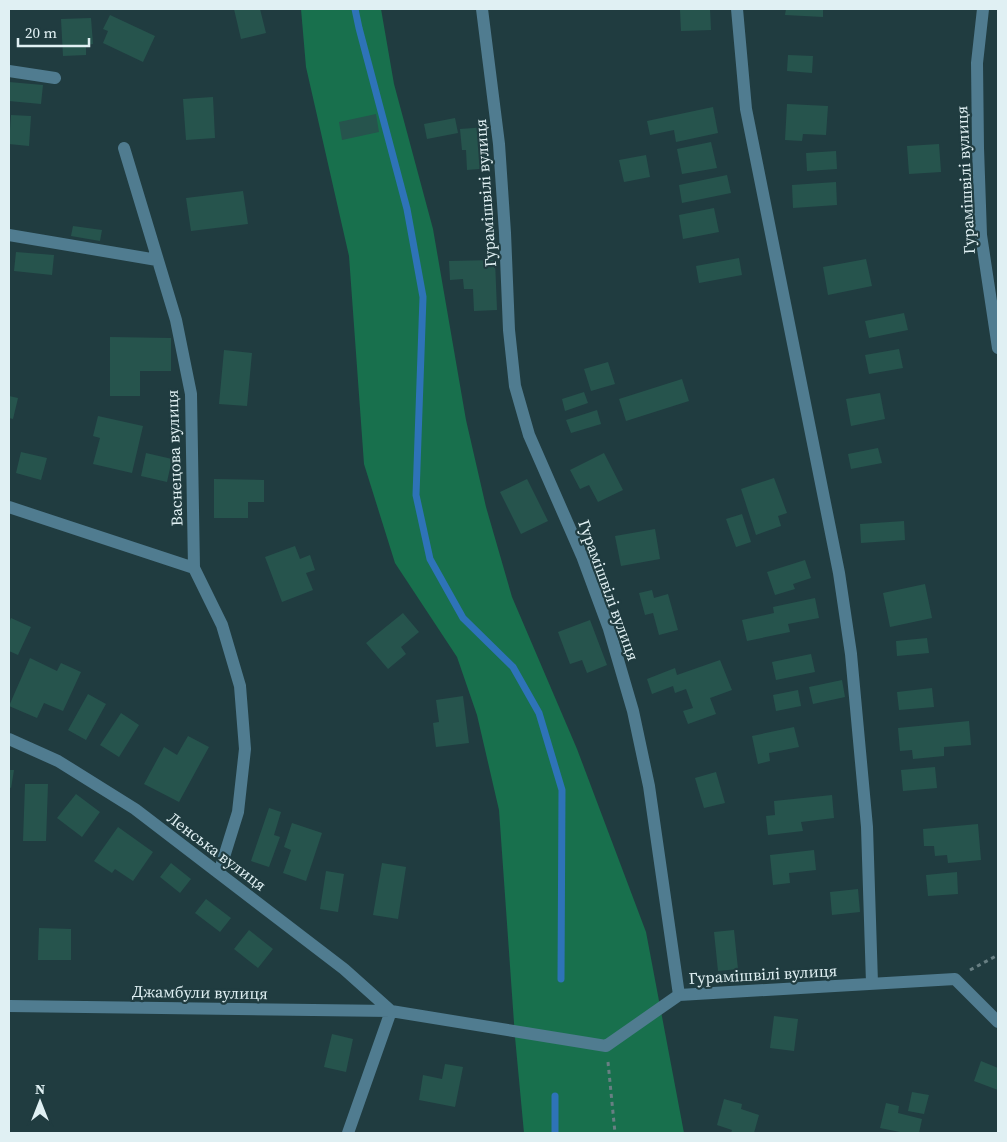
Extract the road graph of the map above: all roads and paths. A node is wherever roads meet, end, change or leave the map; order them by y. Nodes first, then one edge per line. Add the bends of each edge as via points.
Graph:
1 (482, 9) edge
2 (737, 9) edge
3 (983, 9) edge
4 (9, 71) edge
5 (55, 78) dead end
6 (124, 148) dead end
7 (9, 235) edge
8 (157, 260) junction
9 (998, 348) edge
10 (9, 507) edge
11 (194, 568) junction
12 (9, 738) edge
13 (219, 873) junction
14 (998, 955) edge
15 (955, 979) junction
16 (872, 984) junction
17 (678, 995) junction
18 (9, 1006) edge
19 (391, 1011) junction
20 (998, 1022) edge
21 (606, 1046) junction
22 (348, 1133) edge
23 (615, 1133) edge

1 - 17 street, Гурамішвілі вулиця via 499,144 515,386 529,435 582,556 609,629 633,711 649,786
2 - 16 street via 746,109 839,573 851,654 867,828
3 - 9 street, Гурамішвілі вулиця via 977,63 981,235
4 - 5 street
6 - 8 street, Васнецова вулиця
7 - 8 street
8 - 11 street, Васнецова вулиця via 176,320 191,394
10 - 11 street
11 - 13 street, Васнецова вулиця via 222,626 240,686 243,722 245,750 238,812
12 - 13 street, Ленська вулиця via 58,761 135,809
13 - 19 street, Ленська вулиця via 344,969
14 - 15 path
15 - 16 street, Гурамішвілі вулиця
15 - 20 street
16 - 17 street, Гурамішвілі вулиця
17 - 21 street
18 - 19 street, Джамбули вулиця
19 - 21 street, Джамбули вулиця
19 - 22 street
21 - 23 path

